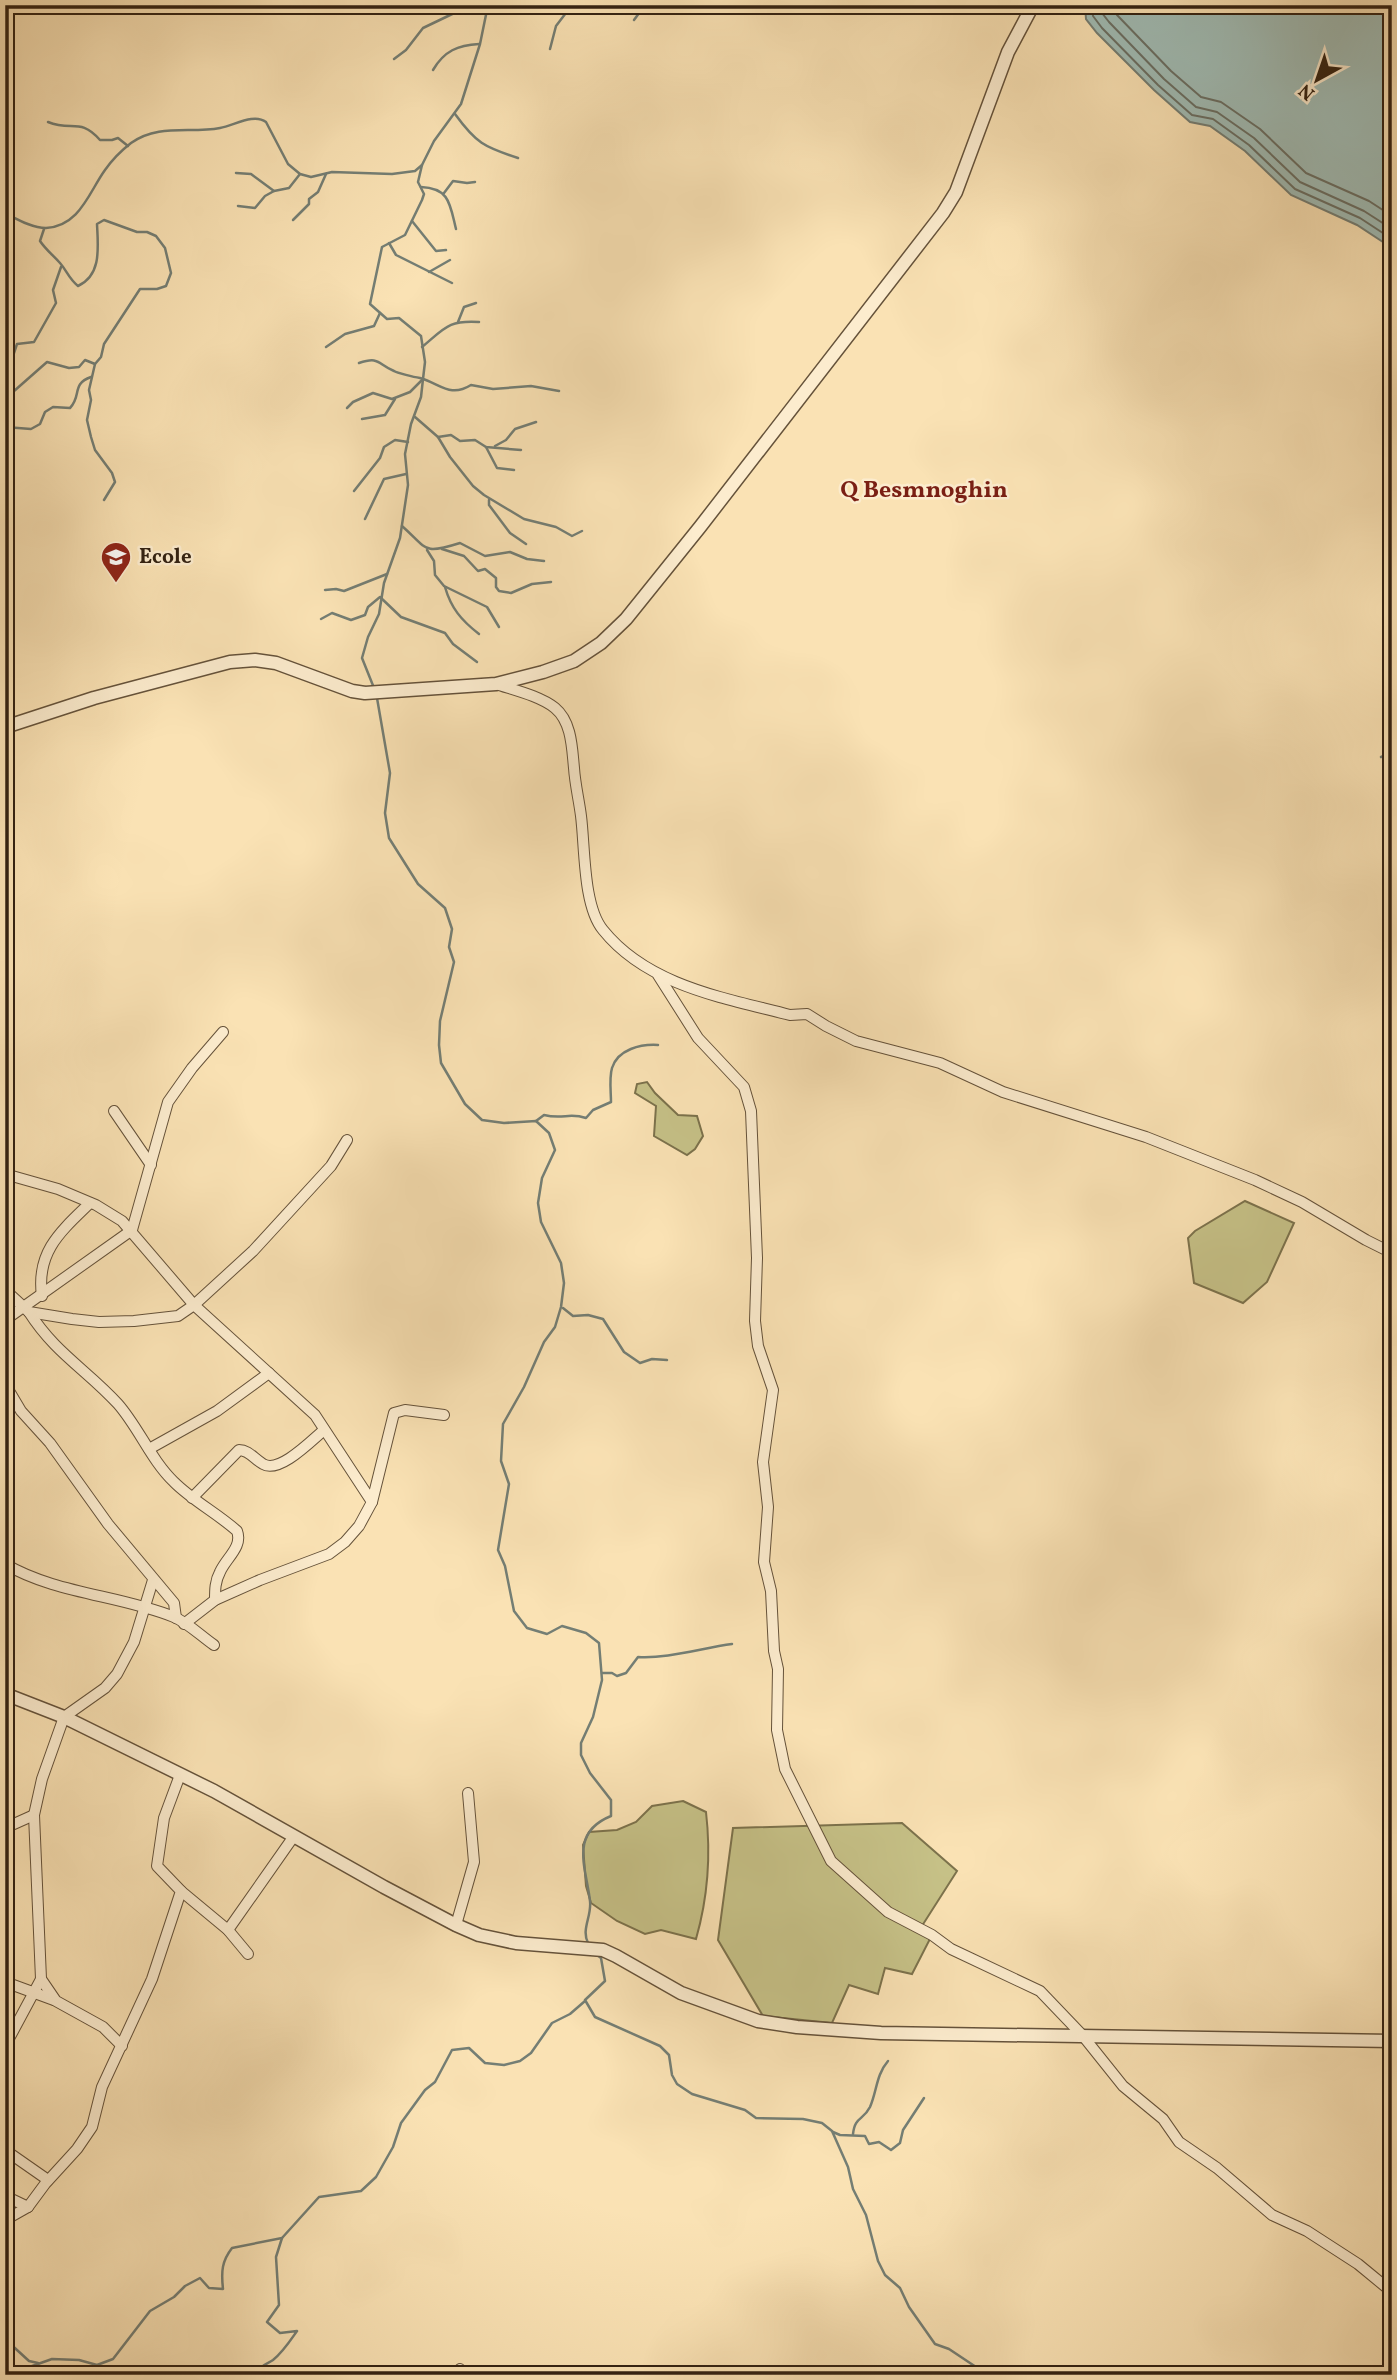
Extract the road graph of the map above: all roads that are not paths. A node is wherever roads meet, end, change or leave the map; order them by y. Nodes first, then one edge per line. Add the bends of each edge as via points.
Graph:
1 (1033, 5) edge
2 (496, 684) junction
3 (5, 727) edge
4 (658, 975) junction
5 (223, 1031) dead end
6 (114, 1111) dead end
7 (347, 1140) dead end
8 (151, 1165) junction
9 (5, 1174) edge
10 (90, 1203) junction
11 (132, 1230) junction
12 (1392, 1253) edge
13 (5, 1290) edge
14 (42, 1296) junction
15 (194, 1305) junction
16 (27, 1310) junction
17 (5, 1320) edge
18 (268, 1373) junction
19 (5, 1384) edge
20 (444, 1415) dead end
21 (324, 1430) junction
22 (149, 1448) junction
23 (192, 1498) junction
24 (372, 1502) junction
25 (5, 1564) edge
26 (153, 1580) junction
27 (215, 1600) junction
28 (145, 1608) junction
29 (180, 1621) junction
30 (214, 1645) dead end
31 (5, 1693) edge
32 (64, 1717) junction
33 (180, 1775) junction
34 (468, 1793) dead end
35 (34, 1815) junction
36 (5, 1828) edge
37 (294, 1836) junction
38 (181, 1891) junction
39 (456, 1925) junction
40 (228, 1930) junction
41 (248, 1954) dead end
42 (41, 1979) junction
43 (5, 1982) edge
44 (33, 1991) junction
45 (56, 2001) junction
46 (1083, 2036) junction
47 (1392, 2041) edge
48 (5, 2046) edge
49 (122, 2046) junction
50 (5, 2150) edge
51 (48, 2180) junction
52 (5, 2196) edge
53 (28, 2207) junction
54 (5, 2220) edge
55 (1392, 2291) edge

1 - 2 street via 1008,52 956,192 943,213 701,527 601,643 574,661
2 - 3 street via 365,693 276,663 230,662
2 - 4 street via 556,709 566,724 573,746 592,904 602,929
4 - 12 street via 743,1003 790,1015 807,1014 856,1041 940,1063 1003,1092 1146,1137 1302,1202
4 - 46 street via 698,1038 744,1087 751,1111 755,1321 773,1390 763,1462 768,1507 764,1562 771,1591 778,1669 777,1730 785,1769 838,1869 888,1912 951,1949 1040,1991
5 - 8 street via 168,1102
6 - 8 street
7 - 15 street via 331,1166 254,1251
8 - 11 street
9 - 10 street
10 - 11 street
10 - 14 street via 66,1226 46,1256 41,1268
11 - 14 street
11 - 15 street
13 - 16 street
14 - 16 street
15 - 16 street via 178,1316 134,1321 99,1322
15 - 18 street
16 - 17 street
16 - 22 street via 65,1357 117,1403
18 - 21 street via 315,1415
18 - 22 street via 218,1411
19 - 26 street via 21,1411
20 - 24 street via 394,1413
21 - 23 street via 275,1466 265,1466 239,1450
21 - 24 street
22 - 23 street via 158,1465
23 - 27 street via 224,1519 240,1538 218,1576
24 - 27 street via 359,1526 338,1549
25 - 28 street via 55,1584
26 - 28 street
26 - 29 street via 174,1603
27 - 29 street
28 - 29 street
28 - 32 street via 117,1674
29 - 30 street
31 - 32 street
32 - 33 street
32 - 35 street
33 - 37 street
33 - 38 street via 164,1818 157,1866
34 - 39 street via 474,1862
35 - 36 street
35 - 42 street
37 - 39 street
37 - 40 street
38 - 40 street
38 - 49 street via 158,1962
39 - 46 street via 516,1942 603,1950 681,1993 758,2021 881,2033
40 - 41 street
42 - 44 street
42 - 45 street
43 - 44 street
44 - 45 street
44 - 48 street
45 - 49 street via 103,2027
46 - 47 street
46 - 55 street via 1123,2085 1163,2119 1179,2142 1272,2215 1307,2231
49 - 51 street via 102,2087 92,2127
50 - 51 street
51 - 53 street
52 - 53 street
53 - 54 street

